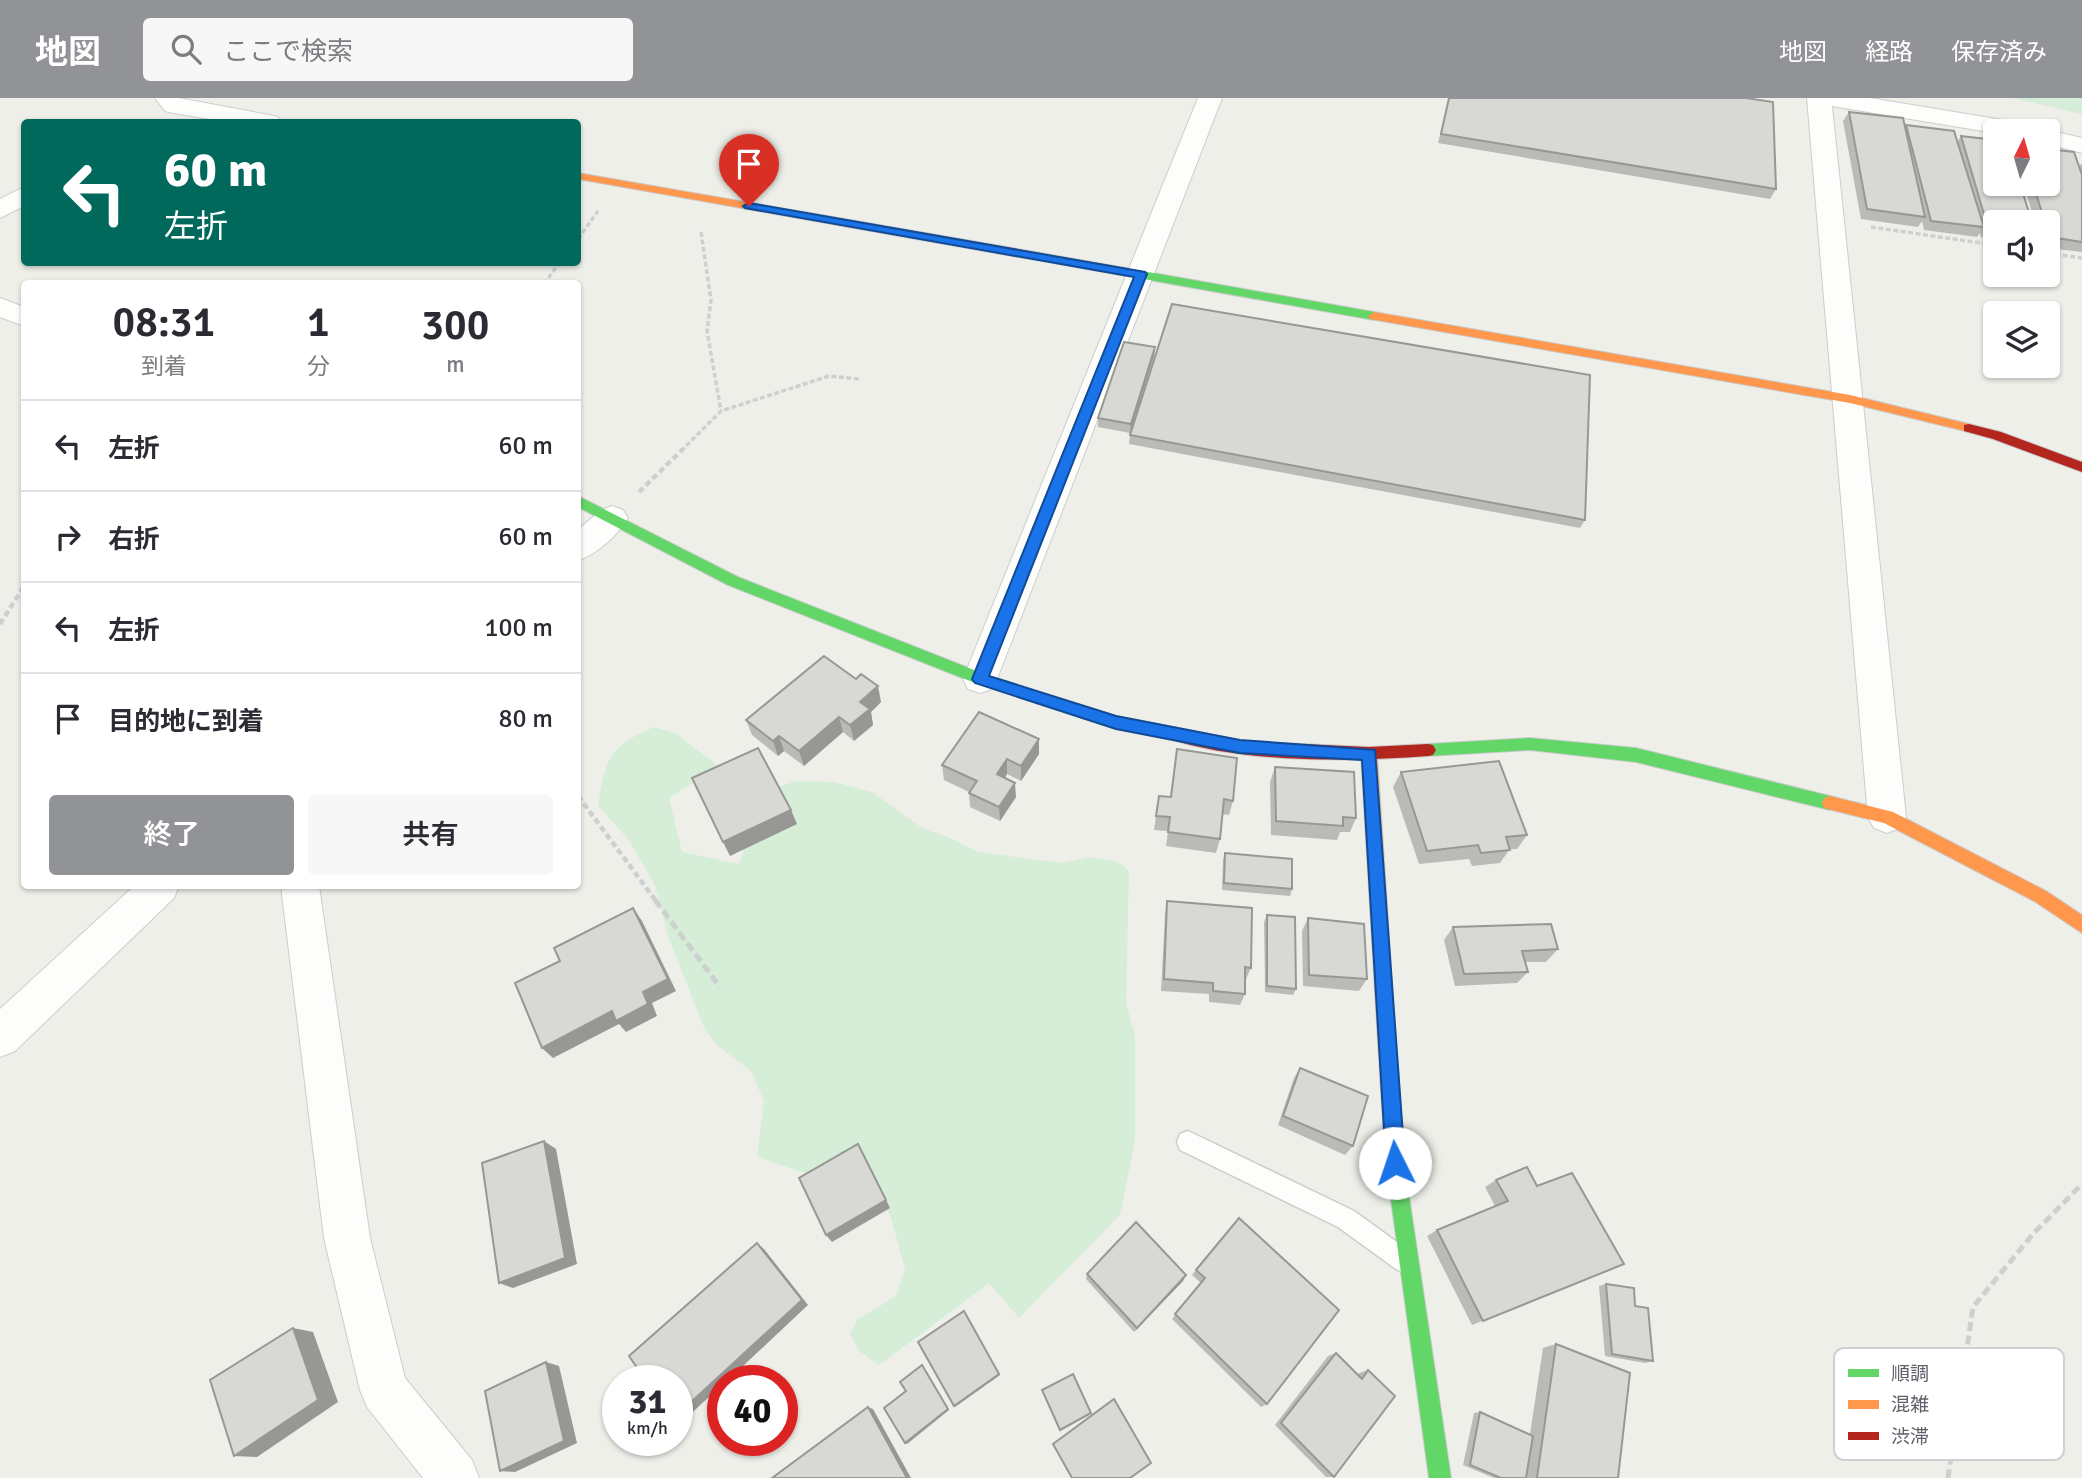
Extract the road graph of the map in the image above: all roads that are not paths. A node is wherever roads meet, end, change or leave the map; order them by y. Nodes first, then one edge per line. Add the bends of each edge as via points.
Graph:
1 (1210, 98) edge
2 (1819, 98) edge
3 (1826, 98) edge
4 (172, 105) edge
5 (252, 119) edge
6 (1983, 124) edge
7 (2060, 140) edge
8 (2082, 146) edge
9 (581, 177) edge
10 (21, 197) edge
11 (0, 210) edge
12 (1141, 274) junction
13 (0, 307) edge
14 (21, 316) edge
15 (1850, 399) junction
16 (2082, 467) edge
17 (581, 502) edge
18 (612, 518) junction
19 (581, 545) edge
20 (980, 679) junction
21 (1369, 754) junction
22 (1887, 817) junction
23 (157, 889) edge
24 (300, 889) edge
25 (2082, 925) edge
26 (0, 1038) edge
27 (1188, 1142) dead end
28 (1410, 1266) junction
29 (454, 1478) edge
30 (1441, 1478) edge

1 - 12 street
2 - 15 street
3 - 6 street
4 - 5 street
7 - 8 street
9 - 12 street
10 - 11 street
12 - 15 street
12 - 20 street
13 - 14 street
15 - 16 street via 1996,435
15 - 22 street
17 - 18 street
18 - 19 street
18 - 20 street via 733,581
20 - 21 street via 1116,722 1240,747
21 - 22 street via 1530,744 1636,755
21 - 28 street via 1395,1163
22 - 25 street via 2040,896
23 - 26 street
24 - 29 street via 347,1238 384,1390
27 - 28 lane via 1346,1219
28 - 30 street

